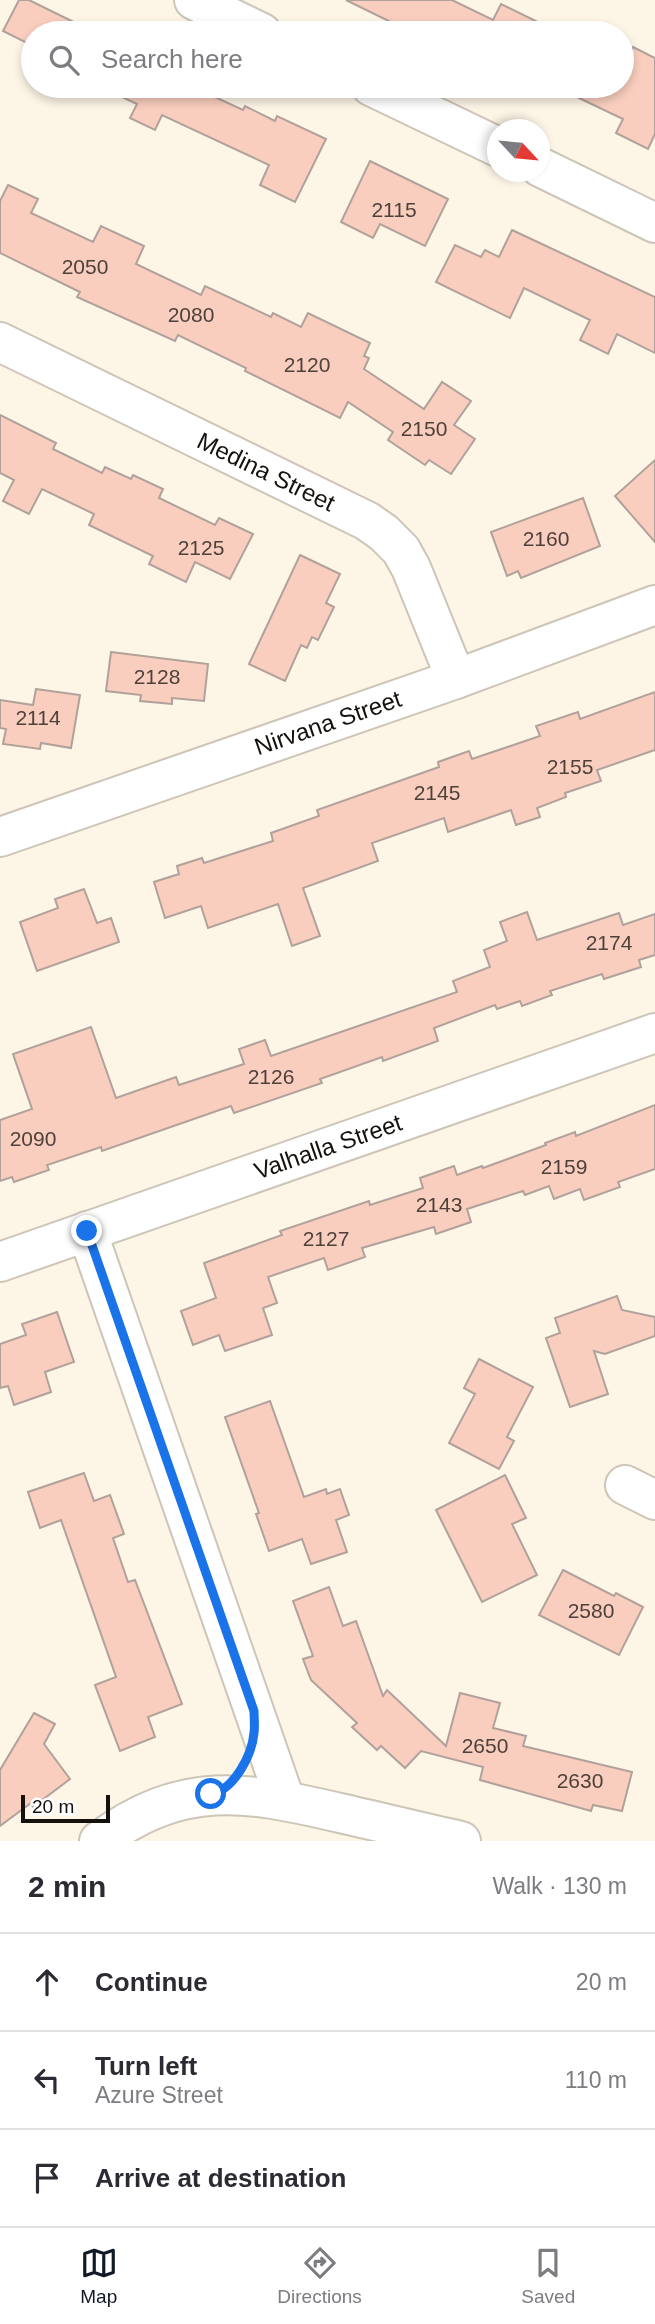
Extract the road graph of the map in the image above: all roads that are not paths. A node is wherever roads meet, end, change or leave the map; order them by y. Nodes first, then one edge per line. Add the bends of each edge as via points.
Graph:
1 (194, 0) edge
2 (237, 21) edge
3 (396, 98) edge
4 (487, 142) edge
5 (550, 172) edge
6 (655, 223) edge
7 (0, 342) edge
8 (655, 605) edge
9 (456, 678) junction
10 (0, 837) edge
11 (655, 1033) edge
12 (87, 1231) junction
13 (0, 1262) edge
14 (254, 1711) junction
15 (215, 1794) junction
16 (285, 1800) junction
17 (99, 1841) edge
18 (461, 1841) edge

1 - 2 street
3 - 4 street
5 - 6 street
7 - 9 street, Medina Street via 384,533 411,568
8 - 9 street, Nirvana Street
9 - 10 street, Nirvana Street
11 - 12 street, Valhalla Street
12 - 13 street, Valhalla Street
12 - 14 street
14 - 15 street via 249,1754 239,1772
14 - 16 street
15 - 16 street
15 - 17 street via 150,1811
16 - 18 street

